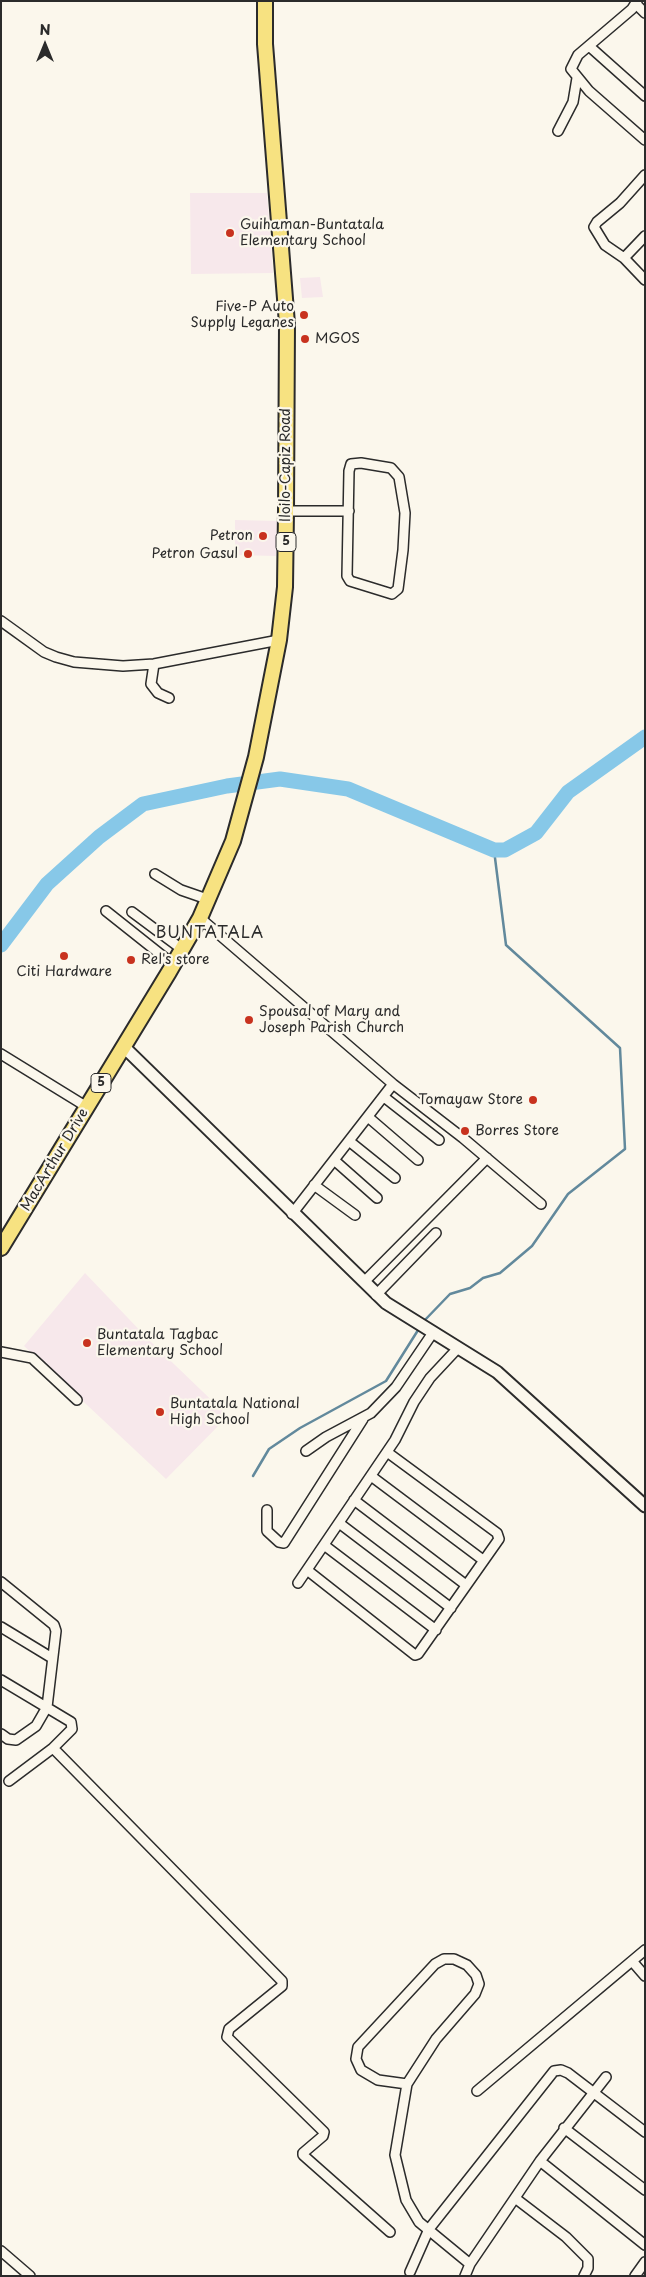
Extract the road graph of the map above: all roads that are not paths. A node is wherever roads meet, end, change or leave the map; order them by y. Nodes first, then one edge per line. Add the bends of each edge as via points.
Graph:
1 (265, 1) edge
2 (636, 2) edge
3 (645, 13) edge
4 (589, 46) junction
5 (577, 78) junction
6 (645, 96) edge
7 (558, 131) dead end
8 (645, 140) edge
9 (645, 175) edge
10 (645, 236) edge
11 (624, 258) junction
12 (645, 280) edge
13 (286, 511) junction
14 (349, 512) junction
15 (1, 621) edge
16 (279, 640) junction
17 (154, 664) junction
18 (169, 698) dead end
19 (155, 874) dead end
20 (207, 899) junction
21 (106, 912) dead end
22 (132, 912) dead end
23 (200, 918) junction
24 (182, 950) junction
25 (174, 965) junction
26 (124, 1047) junction
27 (1, 1054) edge
28 (393, 1084) junction
29 (384, 1097) junction
30 (87, 1108) junction
31 (368, 1117) junction
32 (439, 1140) dead end
33 (349, 1141) junction
34 (488, 1158) junction
35 (334, 1160) junction
36 (418, 1160) dead end
37 (395, 1178) dead end
38 (314, 1186) junction
39 (377, 1198) dead end
40 (541, 1204) dead end
41 (292, 1214) junction
42 (355, 1215) dead end
43 (436, 1233) dead end
44 (1, 1248) edge
45 (364, 1282) junction
46 (376, 1294) junction
47 (429, 1332) junction
48 (458, 1348) junction
49 (1, 1352) edge
50 (77, 1400) dead end
51 (362, 1419) junction
52 (306, 1451) dead end
53 (387, 1452) junction
54 (371, 1476) junction
55 (354, 1500) junction
56 (645, 1506) edge
57 (267, 1510) dead end
58 (339, 1523) junction
59 (324, 1545) junction
60 (483, 1560) junction
61 (307, 1570) junction
62 (1, 1582) edge
63 (298, 1583) dead end
64 (466, 1585) junction
65 (451, 1608) junction
66 (436, 1630) junction
67 (3, 1631) edge
68 (52, 1658) junction
69 (1, 1680) edge
70 (47, 1707) junction
71 (1, 1734) edge
72 (53, 1748) junction
73 (9, 1781) dead end
74 (645, 1950) edge
75 (632, 1961) junction
76 (645, 1976) edge
77 (606, 2077) dead end
78 (407, 2084) junction
79 (476, 2091) dead end
80 (592, 2092) junction
81 (564, 2128) junction
82 (645, 2132) edge
83 (540, 2161) junction
84 (645, 2190) edge
85 (515, 2198) junction
86 (429, 2229) junction
87 (390, 2232) dead end
88 (645, 2246) edge
89 (1, 2251) edge
90 (645, 2262) edge
91 (470, 2264) junction
92 (410, 2272) dead end
93 (30, 2276) edge
94 (465, 2276) edge
95 (584, 2276) edge
96 (635, 2276) edge

1 - 13 main road, Iloilo-Capiz Road / 5 via 265,44 287,324
2 - 3 street
2 - 4 street
4 - 5 street via 572,65
4 - 6 street
5 - 7 street via 573,102
5 - 8 street
9 - 11 street via 594,227 605,245
10 - 11 street
11 - 12 street
13 - 14 street
13 - 16 main road, Iloilo-Capiz Road / 5 via 285,587
14 - 14 street via 349,580 395,593 399,585 405,513 396,472 374,464 351,464
15 - 17 street via 56,657 74,662 122,666
16 - 17 street
16 - 20 main road, Iloilo-Capiz Road / 5 via 246,798 233,841
17 - 18 street via 151,684 158,693
19 - 20 street via 181,890
20 - 23 main road, Iloilo-Capiz Road / 5
21 - 25 street
22 - 24 street
23 - 24 main road, MacArthur Drive / 5
23 - 28 street
24 - 25 main road, MacArthur Drive / 5
25 - 26 main road, MacArthur Drive / 5
26 - 30 main road, MacArthur Drive / 5
26 - 41 street
27 - 30 street
28 - 29 street
28 - 34 street
29 - 31 street
29 - 32 street
30 - 44 main road, MacArthur Drive / 5
31 - 33 street
31 - 36 street
33 - 35 street
33 - 37 street
34 - 40 street
34 - 45 street
35 - 38 street
35 - 39 street
38 - 41 street
38 - 42 street
41 - 45 street
43 - 46 street
45 - 46 street
46 - 47 street
47 - 48 street
47 - 51 street via 396,1387
48 - 53 street via 430,1378
48 - 56 street via 497,1372
49 - 50 street via 32,1358
51 - 52 street
51 - 57 street via 284,1543 267,1531
53 - 54 street
53 - 60 street via 497,1533 499,1539
54 - 55 street
54 - 60 street
55 - 58 street
55 - 64 street
58 - 59 street
58 - 65 street
59 - 61 street
59 - 66 street
60 - 64 street
61 - 63 street
61 - 66 street via 415,1655 421,1652
62 - 68 street via 54,1625
64 - 65 street
65 - 66 street
67 - 68 street
68 - 70 street
69 - 70 street
70 - 71 street via 36,1726 16,1740
70 - 72 street via 72,1725 72,1729
72 - 73 street
72 - 87 street via 282,1981 282,1986 229,2030 227,2037 324,2132 303,2155
74 - 75 street
75 - 76 street
75 - 79 street
77 - 80 street
78 - 78 street via 378,2080 361,2070 356,2060 358,2047 434,1964 454,1959 467,1965 479,1984 475,1994 436,2039
78 - 86 street via 395,2155 406,2200 420,2222
80 - 81 street
80 - 82 street
80 - 86 street via 568,2073 554,2071
81 - 83 street
81 - 84 street
83 - 85 street
83 - 88 street
85 - 91 street
85 - 95 street via 566,2237 588,2259
86 - 91 street
86 - 92 street
89 - 93 street
90 - 96 street
91 - 94 street

